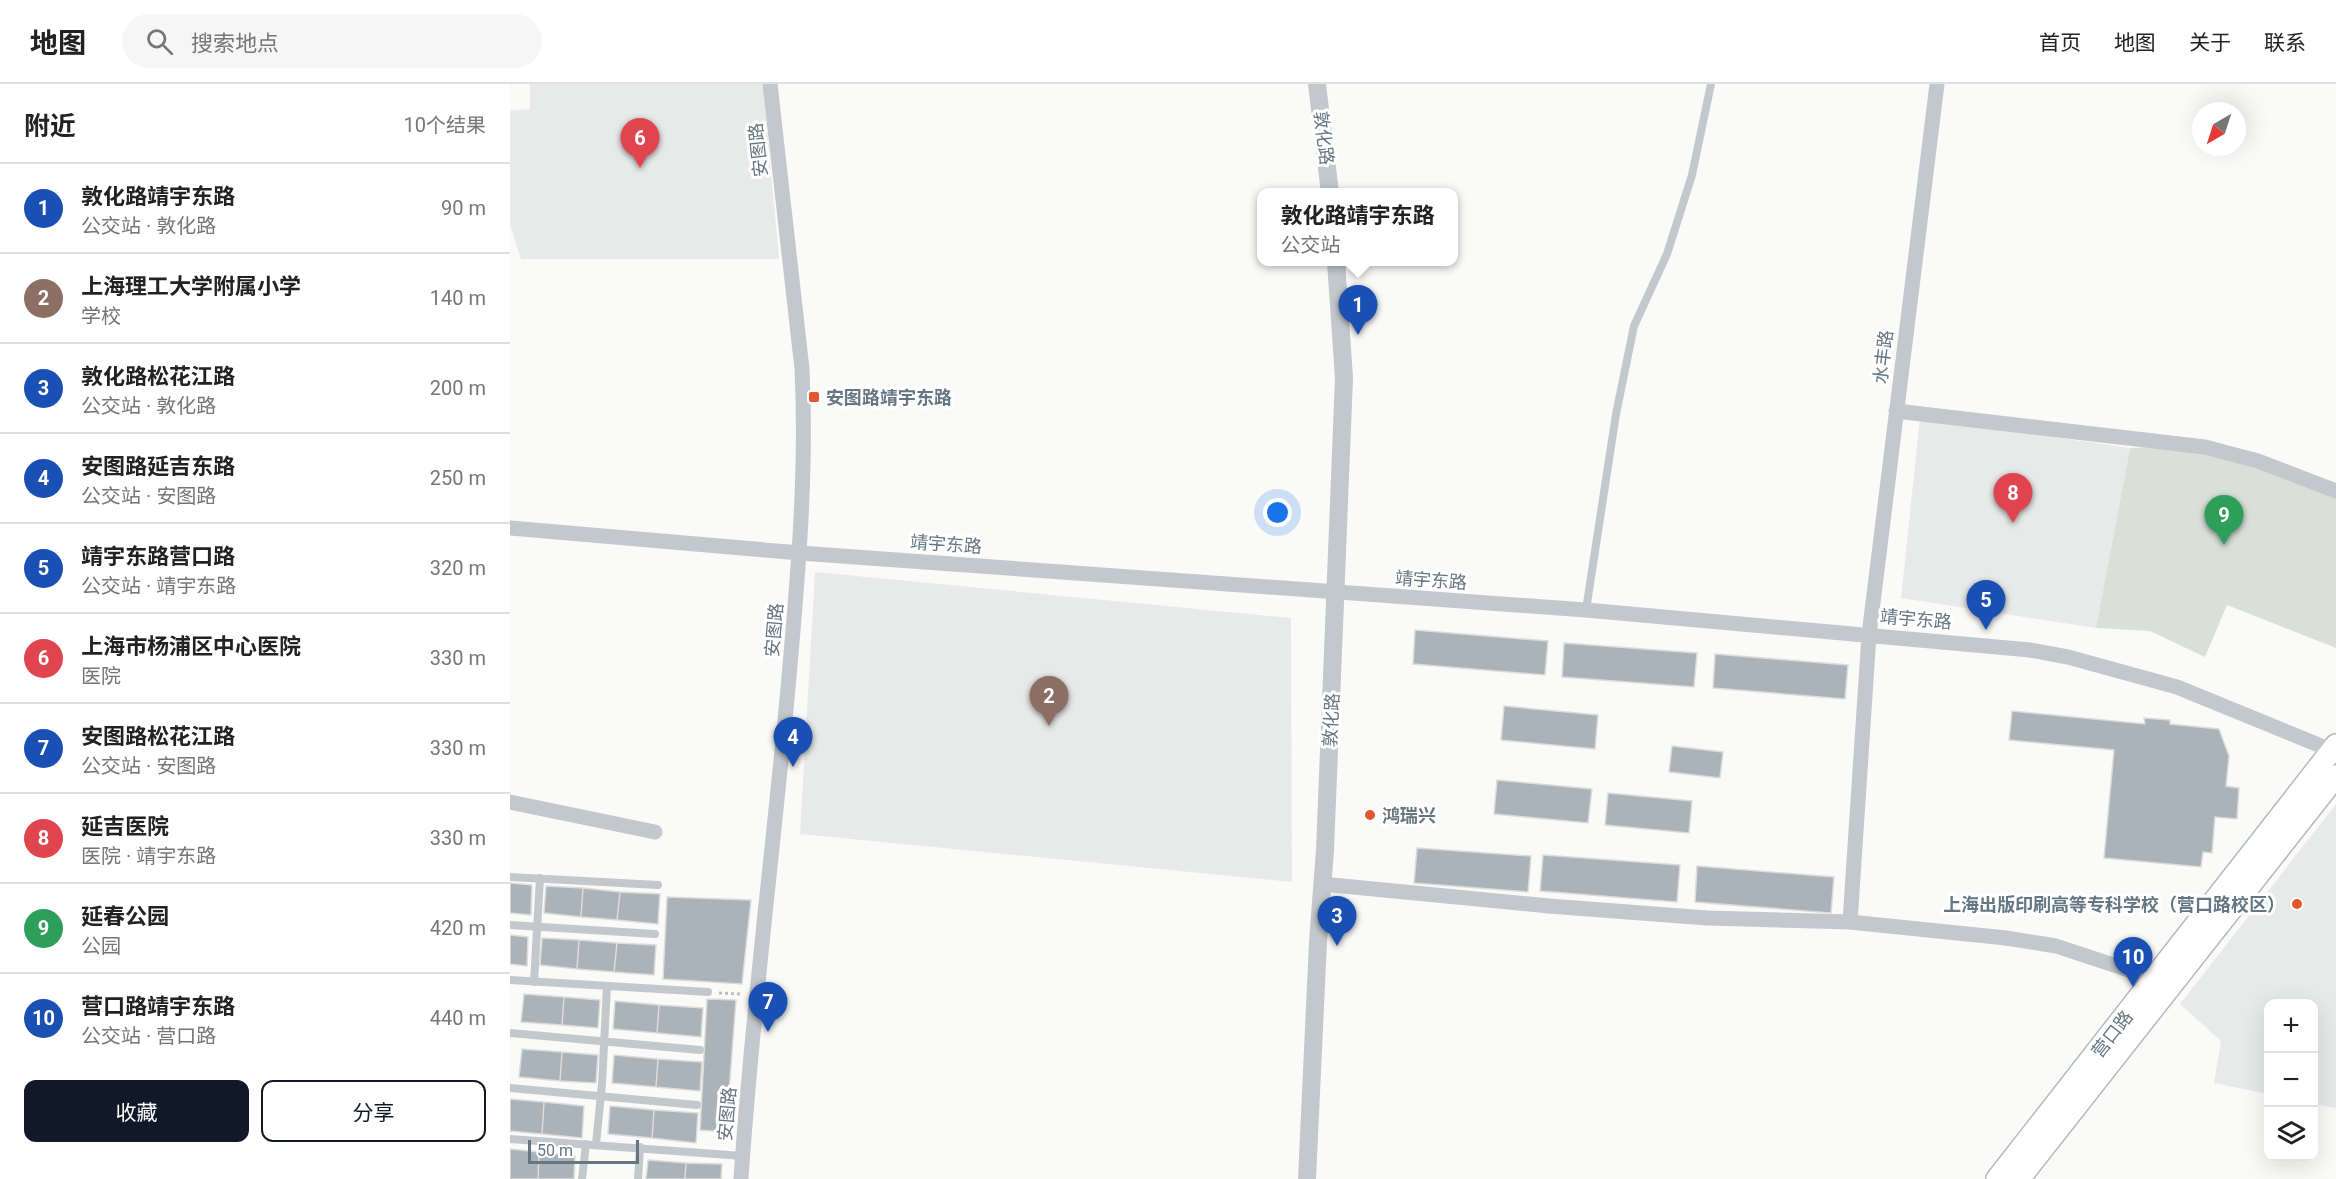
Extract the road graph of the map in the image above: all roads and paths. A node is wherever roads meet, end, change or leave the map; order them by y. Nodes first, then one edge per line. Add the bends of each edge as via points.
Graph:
1 (770, 84) edge
2 (1317, 84) edge
3 (1711, 84) edge
4 (1937, 84) edge
5 (1330, 188) edge
6 (1336, 266) edge
7 (1896, 411) junction
8 (2336, 491) edge
9 (510, 528) edge
10 (800, 553) junction
11 (1337, 593) junction
12 (1586, 610) junction
13 (1869, 634) junction
14 (2335, 749) edge
15 (2336, 776) edge
16 (510, 802) edge
17 (655, 832) dead end
18 (510, 877) edge
19 (540, 878) junction
20 (1322, 884) junction
21 (658, 885) dead end
22 (1850, 922) junction
23 (510, 924) edge
24 (537, 927) junction
25 (656, 934) dead end
26 (2153, 978) junction
27 (510, 980) edge
28 (534, 982) junction
29 (607, 986) junction
30 (708, 993) joint
31 (756, 995) junction
32 (510, 1034) edge
33 (604, 1042) junction
34 (700, 1050) dead end
35 (510, 1088) edge
36 (600, 1097) junction
37 (697, 1105) dead end
38 (510, 1139) edge
39 (586, 1144) junction
40 (596, 1144) junction
41 (640, 1148) junction
42 (743, 1156) junction
43 (582, 1179) edge
44 (638, 1179) edge
45 (741, 1179) edge
46 (1307, 1179) edge
47 (1997, 1179) edge
48 (2019, 1179) edge

1 - 10 street, 安图路 via 802,369
2 - 5 street, 敦化路
3 - 12 lane via 1692,175 1667,254 1634,326 1616,414
4 - 7 street, 水丰路
6 - 11 street, 敦化路 via 1344,378
7 - 8 street via 2205,447 2258,461
7 - 13 street, 水丰路
9 - 10 street, 靖宇东路
10 - 11 street, 靖宇东路
10 - 31 street, 安图路
11 - 12 street, 靖宇东路
11 - 20 street, 敦化路
12 - 13 street, 靖宇东路
13 - 14 street, 靖宇东路 via 2068,657 2177,687
13 - 22 street, 水丰路
14 - 26 main road, 营口路
15 - 48 main road, 营口路
16 - 17 street
18 - 19 lane
19 - 21 lane
19 - 24 lane
20 - 22 street via 1707,918
20 - 46 street, 敦化路
22 - 26 street via 2056,946
23 - 24 lane
24 - 25 lane
24 - 28 lane
26 - 47 main road, 营口路
27 - 28 lane
28 - 29 lane
29 - 30 lane
29 - 33 lane
30 - 31 path
31 - 42 street, 安图路
32 - 33 lane
33 - 34 lane
33 - 36 lane
35 - 36 lane
36 - 37 lane
36 - 40 lane
38 - 39 lane
39 - 40 lane
39 - 43 lane
40 - 41 lane
41 - 42 lane
41 - 44 lane
42 - 45 street, 安图路

